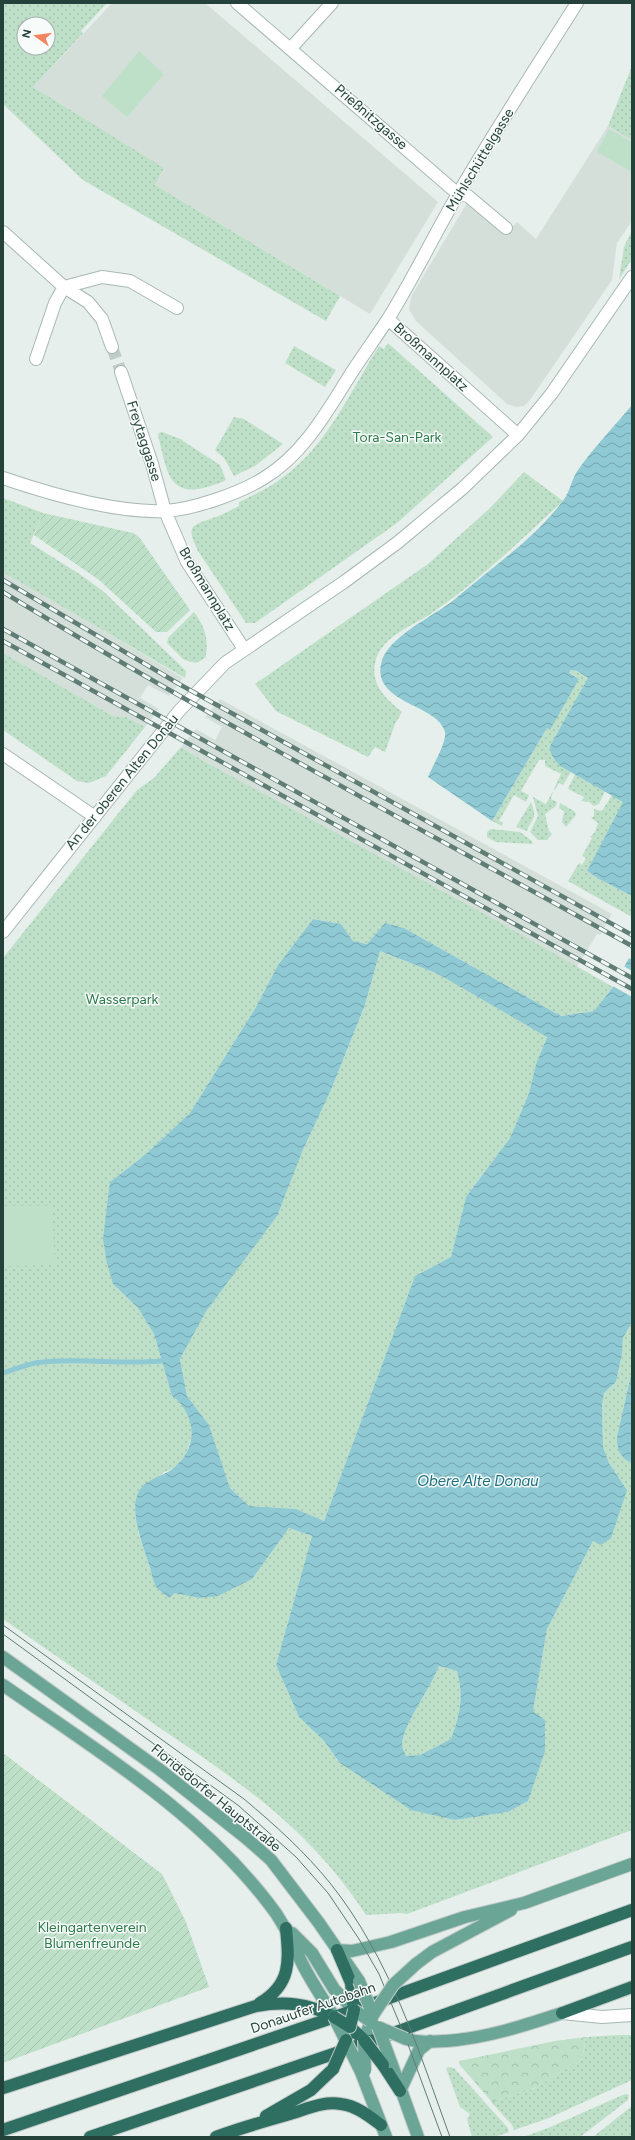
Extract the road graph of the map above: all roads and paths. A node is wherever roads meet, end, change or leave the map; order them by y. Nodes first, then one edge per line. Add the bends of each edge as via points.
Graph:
1 (237, 3) edge
2 (332, 3) edge
3 (577, 3) edge
4 (291, 48) junction
5 (458, 194) junction
6 (506, 228) dead end
7 (3, 232) edge
8 (632, 277) edge
9 (64, 287) junction
10 (177, 308) dead end
11 (388, 319) junction
12 (112, 347) tunnel mouth
13 (36, 359) dead end
14 (121, 372) tunnel mouth
15 (518, 435) junction
16 (3, 478) edge
17 (165, 511) junction
18 (249, 646) junction
19 (3, 754) edge
20 (95, 817) junction
21 (3, 932) edge
22 (3, 1657) edge
23 (3, 1685) edge
24 (632, 1864) edge
25 (524, 1903) junction
26 (632, 1910) edge
27 (286, 1928) junction
28 (632, 1947) edge
29 (337, 1950) junction
30 (355, 1982) junction
31 (632, 1987) edge
32 (256, 2006) junction
33 (354, 2010) junction
34 (562, 2013) junction
35 (632, 2015) edge
36 (334, 2017) junction
37 (374, 2021) junction
38 (350, 2027) junction
39 (346, 2040) junction
40 (364, 2040) junction
41 (430, 2041) junction
42 (387, 2063) junction
43 (363, 2072) junction
44 (3, 2088) edge
45 (400, 2091) junction
46 (254, 2124) junction
47 (381, 2125) junction
48 (3, 2130) edge
49 (90, 2137) edge
50 (216, 2137) edge
51 (386, 2137) edge
52 (418, 2137) edge

1 - 4 street, Prießnitzgasse
2 - 4 street
3 - 5 street, Mühlschüttelgasse
4 - 5 street, Prießnitzgasse
5 - 6 street, Prießnitzgasse via 469,197
5 - 11 street, Mühlschüttelgasse
7 - 9 street
8 - 15 street via 552,392
9 - 10 street via 102,277 130,281
9 - 12 street via 90,305 102,320
9 - 13 street via 55,303
11 - 15 street, Broßmannplatz
11 - 17 street, Broßmannplatz via 318,425 289,459 264,478 234,493 208,502
14 - 17 street, Freytaggasse
15 - 18 street via 463,488 397,543
16 - 17 street via 54,496 124,508
17 - 18 street, Broßmannplatz via 187,562
18 - 20 street, An der oberen Alten Donau via 225,663 179,711
19 - 20 street
20 - 21 street, An der oberen Alten Donau
22 - 29 main road, Floridsdorfer Hauptstraße via 159,1769 246,1838 271,1860
23 - 27 main road via 123,1770 188,1820 249,1880
24 - 25 main road
25 - 29 main road via 465,1917 373,1947 352,1951
25 - 37 main road, bridge via 432,1952 416,1964 393,1985
26 - 48 highway, Donauufer Autobahn via 364,2007
27 - 32 highway via 288,1964 283,1980 274,1994
27 - 33 main road via 312,1953 334,1989
27 - 36 main road via 301,1961
28 - 49 highway via 377,2039
29 - 30 main road, Floridsdorfer Hauptstraße
30 - 33 highway
30 - 37 main road, Floridsdorfer Hauptstraße, bridge
31 - 34 highway
32 - 36 highway via 279,2002 303,2004
32 - 44 highway
33 - 37 main road, bridge
33 - 38 highway, bridge
34 - 35 street via 602,2017
34 - 41 main road via 492,2036
36 - 38 highway, bridge
36 - 39 main road, bridge
37 - 40 main road
37 - 41 main road, bridge via 416,2042
37 - 42 main road, Floridsdorfer Hauptstraße, bridge
38 - 39 highway
38 - 40 highway
39 - 43 main road, bridge
39 - 46 highway, bridge via 333,2069 311,2090
40 - 42 highway, bridge
40 - 43 main road, bridge
41 - 45 main road via 422,2046
42 - 45 highway
43 - 47 main road
45 - 52 main road
46 - 47 highway via 332,2103 354,2107
46 - 50 highway
47 - 51 main road

